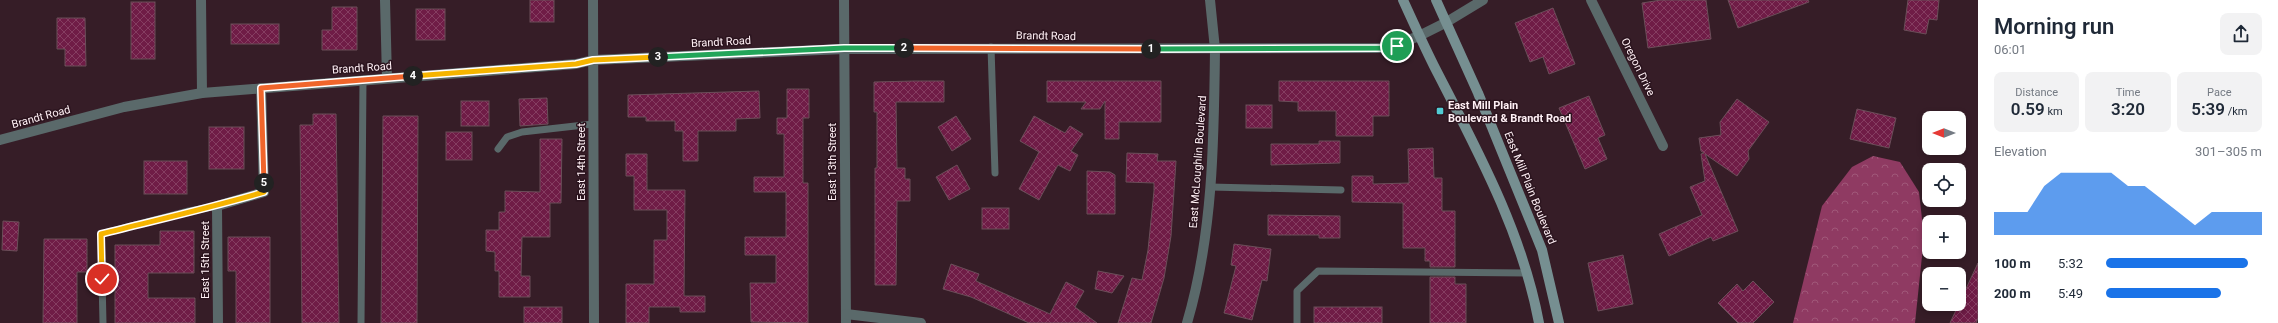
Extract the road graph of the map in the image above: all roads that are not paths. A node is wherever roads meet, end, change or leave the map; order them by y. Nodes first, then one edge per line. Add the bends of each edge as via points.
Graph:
1 (201, 0) edge
2 (385, 0) edge
3 (593, 0) edge
4 (844, 0) edge
5 (1210, 0) edge
6 (1403, 0) edge
7 (1436, 0) edge
8 (1483, 0) edge
9 (1591, 0) edge
10 (1445, 23) junction
11 (1419, 36) junction
12 (991, 47) junction
13 (844, 48) junction
14 (1215, 50) junction
15 (593, 60) junction
16 (387, 78) junction
17 (363, 79) junction
18 (261, 88) junction
19 (202, 93) junction
20 (593, 124) junction
21 (0, 140) edge
22 (1663, 146) dead end
23 (498, 149) dead end
24 (995, 173) dead end
25 (1210, 187) junction
26 (1341, 190) dead end
27 (217, 206) junction
28 (1526, 273) junction
29 (846, 318) edge
30 (103, 323) edge
31 (218, 323) edge
32 (362, 323) edge
33 (594, 323) edge
34 (921, 323) edge
35 (1187, 323) edge
36 (1297, 323) edge
37 (1539, 323) edge
38 (1559, 323) edge

1 - 19 street
2 - 16 street
3 - 15 street, East 14th Street
4 - 13 street, East 13th Street
5 - 14 street, East McLoughlin Boulevard
6 - 11 main road
7 - 10 main road, East Mill Plain Boulevard
8 - 10 street, Brandt Road
9 - 22 street, Oregon Drive
10 - 11 street, Brandt Road
10 - 38 main road, East Mill Plain Boulevard via 1478,93 1539,243
11 - 14 street, Brandt Road via 1388,48
11 - 28 main road via 1491,176
12 - 13 street, Brandt Road
12 - 14 street, Brandt Road
12 - 24 lane
13 - 15 street, Brandt Road
13 - 29 street, East 13th Street
14 - 25 street, East McLoughlin Boulevard
15 - 16 street, Brandt Road via 576,64
15 - 20 street, East 14th Street
16 - 17 street, Brandt Road
17 - 18 street, Brandt Road
17 - 32 lane
18 - 19 street, Brandt Road
18 - 27 street, East 15th Street via 264,192
19 - 21 street, Brandt Road via 124,107
20 - 23 lane via 522,132 507,138
20 - 33 street, East 14th Street
25 - 26 lane
25 - 35 street, East McLoughlin Boulevard via 1203,256
27 - 30 lane via 101,234
27 - 31 street, East 15th Street
28 - 36 lane via 1318,271 1297,291
28 - 37 main road
29 - 34 street

